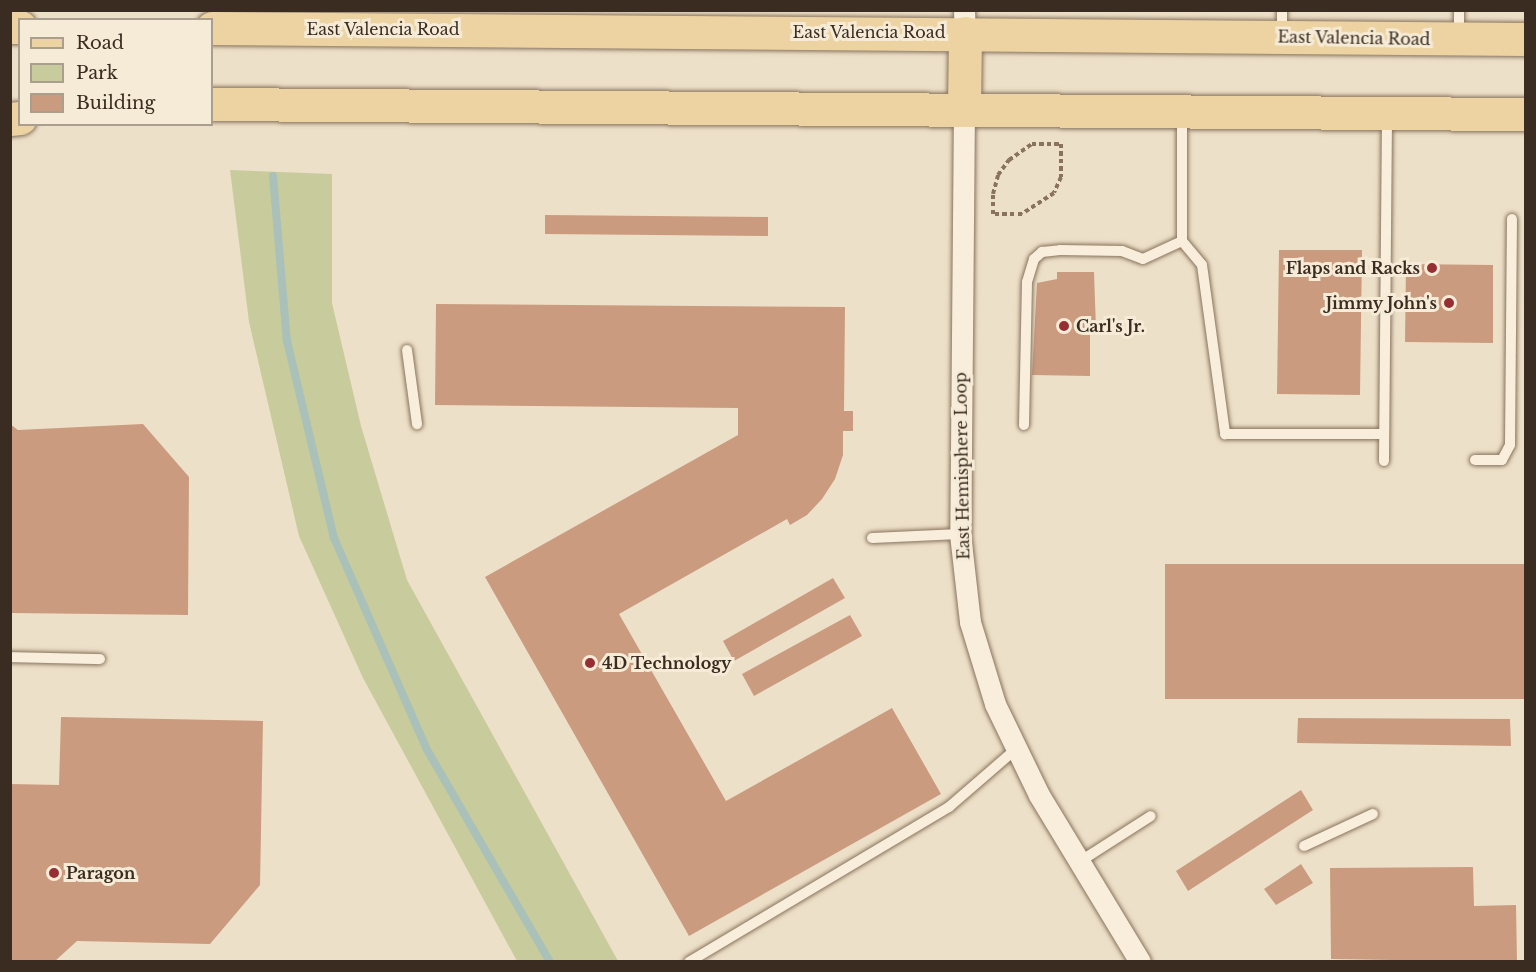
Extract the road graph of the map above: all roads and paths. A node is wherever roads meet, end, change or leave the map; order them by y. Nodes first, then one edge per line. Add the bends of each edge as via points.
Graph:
1 (285, 19) edge
2 (965, 22) edge
3 (1282, 24) edge
4 (1459, 25) edge
5 (213, 28) edge
6 (1526, 39) edge
7 (213, 104) edge
8 (964, 107) junction
9 (1182, 110) junction
10 (1387, 111) junction
11 (1526, 114) edge
12 (1032, 144) joint
13 (1512, 219) dead end
14 (1182, 241) junction
15 (407, 350) dead end
16 (417, 424) dead end
17 (1024, 425) dead end
18 (1384, 434) junction
19 (1384, 460) dead end
20 (1475, 460) dead end
21 (960, 534) junction
22 (872, 538) dead end
23 (10, 657) edge
24 (100, 659) dead end
25 (1016, 749) junction
26 (1373, 814) dead end
27 (1151, 816) dead end
28 (1304, 846) dead end
29 (1079, 862) junction
30 (689, 962) edge
31 (1140, 962) edge

1 - 2 main road, East Valencia Road
1 - 5 main road, East Valencia Road
2 - 3 main road, East Valencia Road
2 - 8 main road
3 - 4 main road, East Valencia Road
4 - 6 main road, East Valencia Road
7 - 8 main road
8 - 9 main road
8 - 21 street, East Hemisphere Loop
9 - 10 main road
9 - 14 lane
10 - 11 main road
10 - 18 lane
12 - 12 path via 1009,160 998,175 993,214 1022,214 1054,193 1061,177 1061,144
13 - 20 lane via 1510,445 1502,460
14 - 17 lane via 1143,259 1122,251 1060,250 1042,252 1034,259 1027,282
14 - 18 lane via 1202,266 1225,434
15 - 16 lane
18 - 19 lane
21 - 22 lane
21 - 25 street, East Hemisphere Loop via 970,622 994,704
23 - 24 lane
25 - 29 street, East Hemisphere Loop
25 - 30 lane via 949,807
26 - 28 lane
27 - 29 lane
29 - 31 street, East Hemisphere Loop

